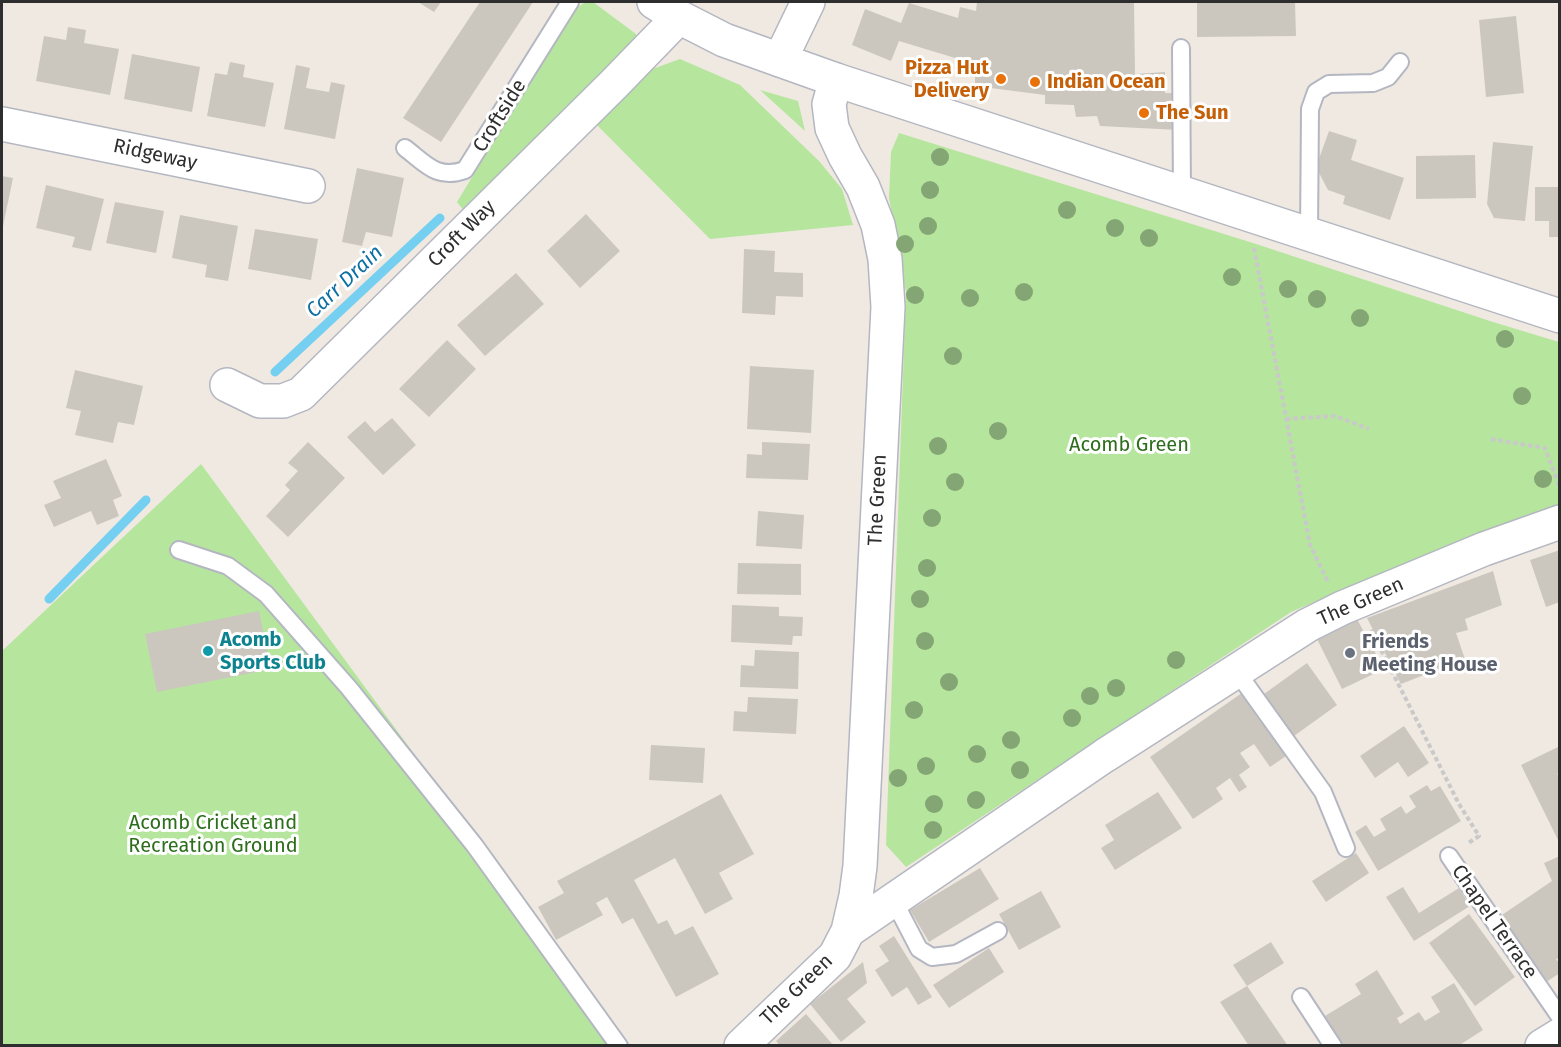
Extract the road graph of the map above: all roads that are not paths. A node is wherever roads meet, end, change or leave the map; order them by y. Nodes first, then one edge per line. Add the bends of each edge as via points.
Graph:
1 (570, 2) edge
2 (808, 2) edge
3 (667, 9) edge
4 (1181, 48) dead end
5 (780, 60) junction
6 (1400, 62) dead end
7 (836, 80) junction
8 (2, 124) edge
9 (405, 148) dead end
10 (308, 186) dead end
11 (1182, 193) junction
12 (1309, 234) junction
13 (1560, 316) edge
14 (227, 385) dead end
15 (1560, 522) edge
16 (179, 550) dead end
17 (1236, 672) junction
18 (1346, 848) dead end
19 (1449, 856) road end
20 (893, 899) junction
21 (848, 931) junction
22 (998, 931) dead end
23 (1301, 997) dead end
24 (1560, 1017) edge
25 (1560, 1035) edge
26 (619, 1046) edge
27 (741, 1046) edge
28 (1333, 1046) edge
29 (1542, 1046) edge

1 - 9 lane, Croftside via 465,170 454,174 437,172
2 - 5 street
3 - 5 street via 724,40
3 - 14 street, Croft Way via 606,93 301,394 283,401 260,401
4 - 11 lane
5 - 7 street
6 - 12 lane via 1388,77 1373,83 1329,84 1316,92 1310,109
7 - 11 street
7 - 21 street, The Green via 830,104 832,128 878,225 888,308 860,866
8 - 10 street, Ridgeway
11 - 12 street
12 - 13 street
15 - 17 street, The Green via 1342,608 1308,625
16 - 26 lane via 228,566 266,594 349,688 475,846
17 - 18 lane via 1323,792
17 - 20 street, The Green
19 - 24 lane, Chapel Terrace
20 - 21 street, The Green
20 - 22 lane via 919,949 932,957 956,954
21 - 27 street, The Green via 835,956
23 - 28 lane
25 - 29 street

